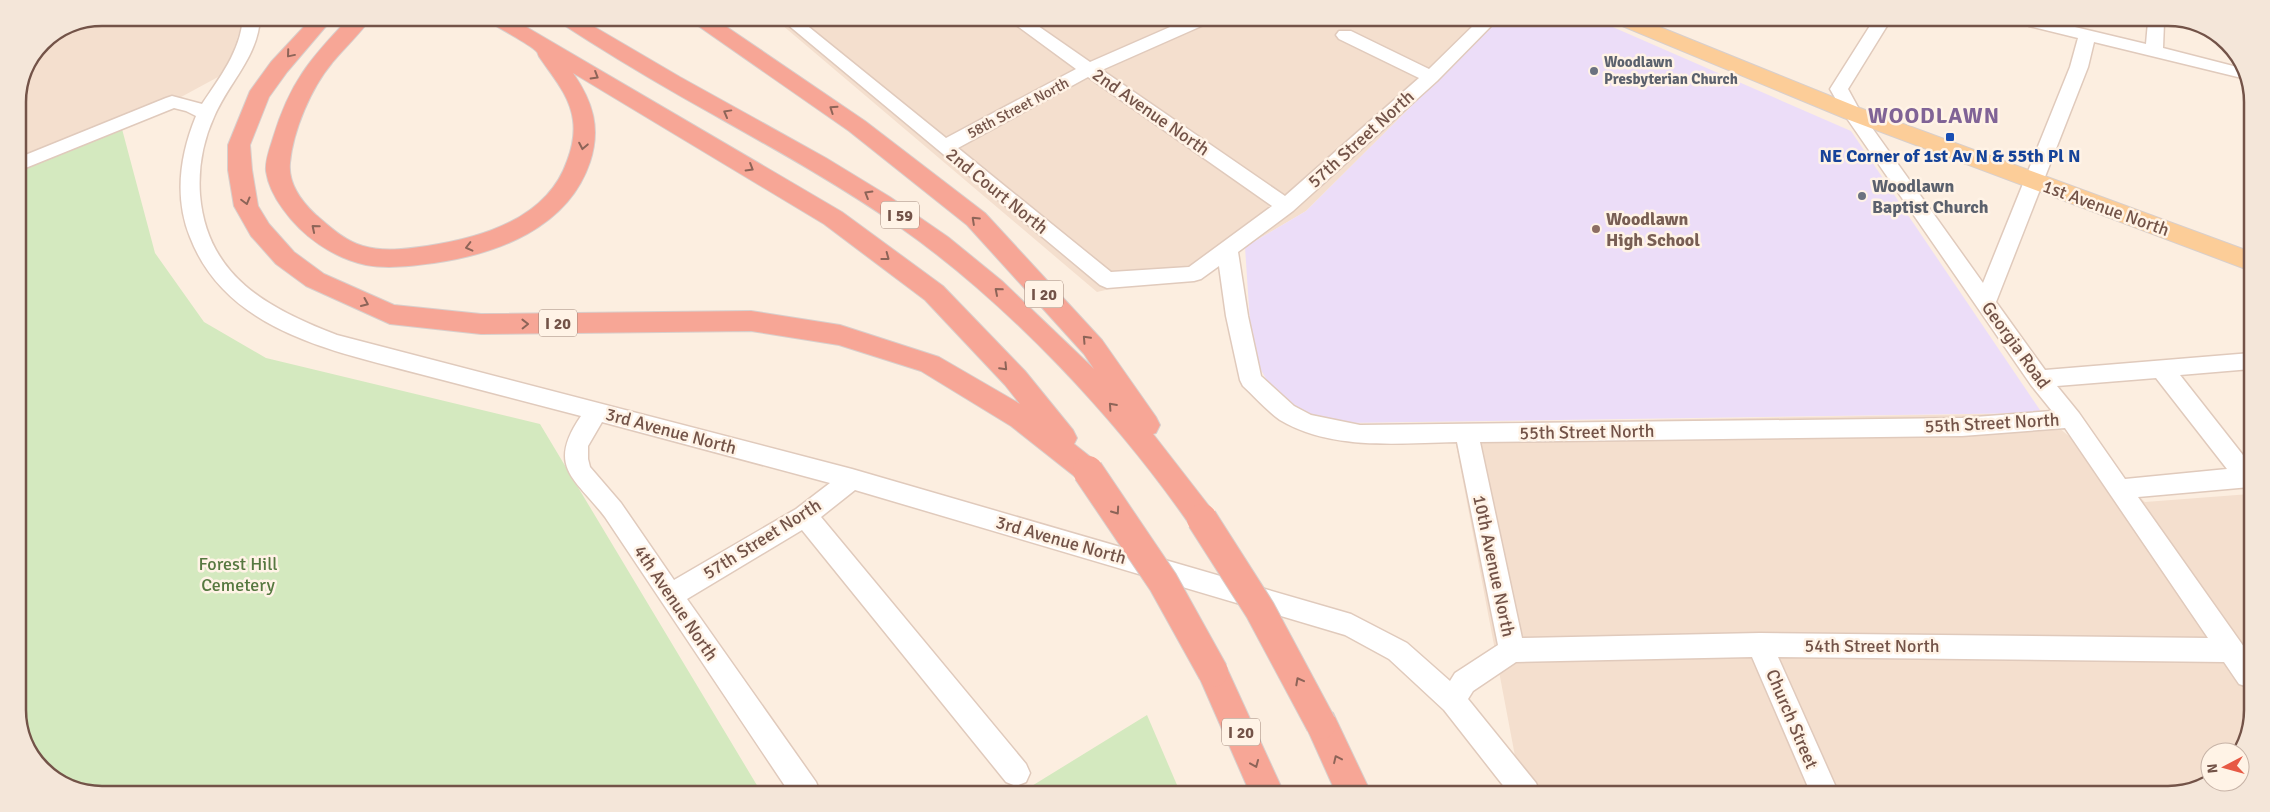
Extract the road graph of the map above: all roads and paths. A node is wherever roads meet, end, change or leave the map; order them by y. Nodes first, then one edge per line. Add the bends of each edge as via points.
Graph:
1 (251, 26) edge
2 (316, 26) edge
3 (354, 26) edge
4 (510, 26) edge
5 (579, 26) edge
6 (711, 26) edge
7 (806, 26) edge
8 (1026, 26) edge
9 (1186, 26) edge
10 (1483, 26) edge
11 (1640, 26) edge
12 (1879, 26) edge
13 (2051, 26) edge
14 (2156, 26) edge
15 (1345, 35) dead end
16 (2087, 35) junction
17 (538, 42) junction
18 (2154, 52) junction
19 (1089, 69) junction
20 (2238, 72) edge
21 (228, 77) junction
22 (1431, 77) junction
23 (172, 102) junction
24 (1852, 113) junction
25 (206, 114) junction
26 (945, 147) junction
27 (26, 162) edge
28 (2032, 181) junction
29 (1286, 206) junction
30 (1227, 250) junction
31 (2244, 259) edge
32 (1985, 303) junction
33 (2244, 362) edge
34 (2162, 369) junction
35 (2039, 379) junction
36 (597, 411) junction
37 (2071, 419) junction
38 (1467, 434) junction
39 (1088, 471) junction
40 (2244, 473) edge
41 (2244, 478) edge
42 (852, 479) junction
43 (1178, 483) junction
44 (2120, 489) junction
45 (805, 516) junction
46 (670, 596) junction
47 (1760, 645) junction
48 (1512, 650) junction
49 (2241, 659) edge
50 (1453, 701) junction
51 (1016, 773) dead end
52 (802, 786) edge
53 (1264, 786) edge
54 (1351, 786) edge
55 (1520, 786) edge
56 (1822, 786) edge

1 - 21 street, 3rd Avenue North via 241,57
2 -> 39 highway, I 20 via 258,96 239,146 246,206 260,230 285,258 315,280 390,314 481,324 751,321 840,335 930,364 1021,418
17 -> 3 highway via 575,90 583,114 586,133 579,167 566,191 528,224 500,237 436,254 389,259 358,254 331,241 298,214 286,195 277,170 288,127 310,76
4 - 17 highway, I 59
43 -> 5 highway, I 59 via 1071,362 1000,293 935,239 844,180
43 -> 6 highway, I 20 via 1163,451 1093,347 976,220 857,126
7 - 26 street, 2nd Court North
8 - 19 street, 2nd Avenue North
9 - 19 street, 58th Street North
10 - 22 street, 57th Street North
11 - 24 main road, 1st Avenue North
12 - 24 street, Georgia Road via 1839,89
13 - 16 street
14 - 18 street
15 - 22 street
16 - 18 street
16 - 28 street via 2079,67
17 -> 39 highway, I 59 via 833,218 934,293 1015,378
18 - 20 street
19 - 26 street, 58th Street North
19 - 29 street, 2nd Avenue North
21 - 23 street
21 - 25 street, 3rd Avenue North
22 - 29 street, 57th Street North
23 - 25 street via 191,106
23 - 27 street
24 - 28 main road, 1st Avenue North
24 - 32 street, Georgia Road
25 - 36 street, 3rd Avenue North via 195,136 189,203 205,253 232,288 277,320 332,342
26 - 30 street, 2nd Court North via 1107,280 1194,274
28 - 31 main road, 1st Avenue North
28 - 32 street
29 - 30 street, 57th Street North
30 - 38 street, 55th Street North via 1251,380 1286,412 1306,423 1360,434
32 - 35 street, Georgia Road
33 - 34 street
34 - 35 street
34 - 40 street
35 - 37 street, Georgia Road
36 - 42 street, 3rd Avenue North
36 - 46 street, 4th Avenue North via 577,443 576,458 584,480 610,506
37 - 38 street, 55th Street North via 1962,427
37 - 44 street, Georgia Road
38 - 48 street, 10th Avenue North
39 -> 53 highway, I 20, bridge via 1163,582 1213,672
41 - 44 street
42 - 45 street, 57th Street North
42 - 50 street, 3rd Avenue North via 1351,624 1398,651
54 -> 43 highway, I 20, bridge via 1260,610
44 - 49 street, Georgia Road
45 - 46 street, 57th Street North
45 - 51 street
46 - 52 street, 4th Avenue North
47 - 48 street, 54th Street North
47 - 49 street, 54th Street North
47 - 56 street, Church Street
48 - 50 street, 10th Avenue North via 1464,682
50 - 55 street, 3rd Avenue North

